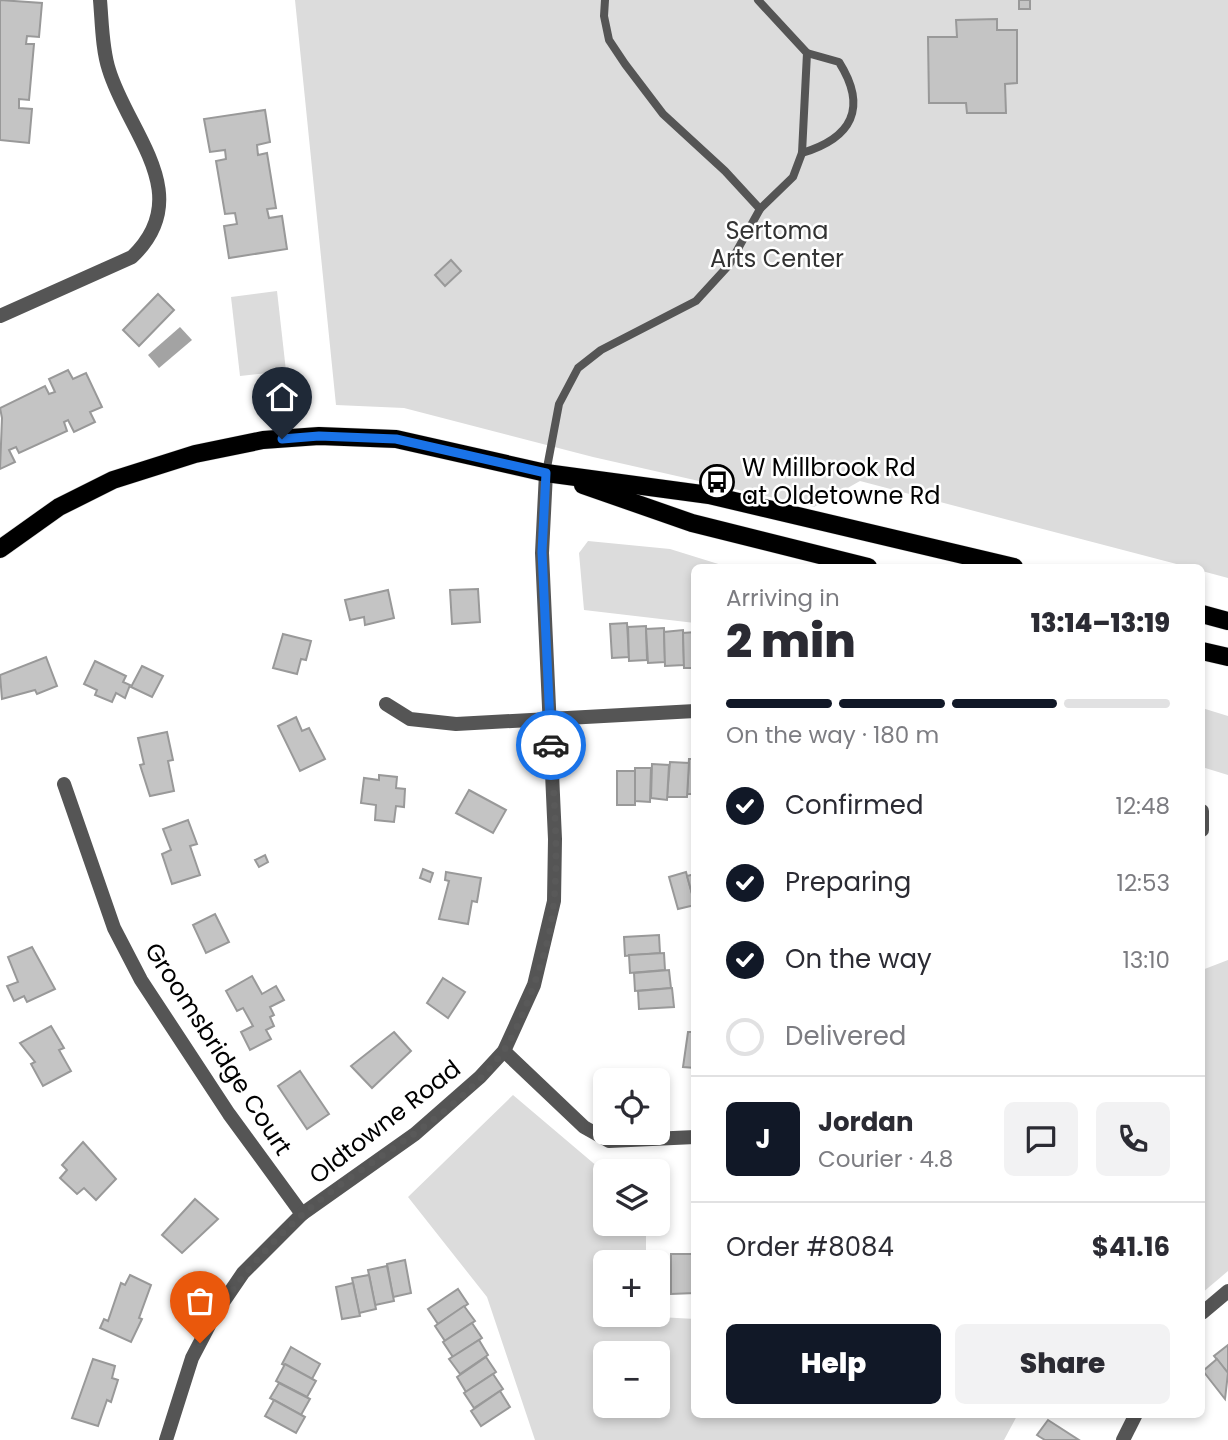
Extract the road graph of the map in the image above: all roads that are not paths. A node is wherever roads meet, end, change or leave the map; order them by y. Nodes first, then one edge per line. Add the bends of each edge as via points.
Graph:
1 (100, 0) edge
2 (605, 0) edge
3 (758, 0) edge
4 (807, 53) junction
5 (802, 153) junction
6 (760, 209) junction
7 (0, 316) edge
8 (546, 473) junction
9 (0, 549) edge
10 (856, 564) edge
11 (1001, 564) edge
12 (1205, 615) edge
13 (1228, 621) edge
14 (1205, 652) edge
15 (1228, 657) edge
16 (386, 704) dead end
17 (691, 711) edge
18 (550, 719) junction
19 (64, 784) dead end
20 (504, 1051) junction
21 (691, 1138) edge
22 (302, 1214) junction
23 (1228, 1291) edge
24 (1205, 1310) edge
25 (1134, 1418) edge
26 (166, 1440) edge
27 (1123, 1440) edge

1 - 7 street via 108,68 153,163 159,191 154,230 132,257
2 - 6 lane via 609,40 625,64 663,114
3 - 4 lane
4 - 5 lane
4 - 5 lane via 839,62 849,78 853,108 852,119 839,135
5 - 6 lane via 793,177
6 - 8 lane via 729,265 696,301 601,349 578,368 559,404
8 - 9 main road via 396,439 319,436 263,440 195,453 113,480 59,507
8 - 10 main road via 692,523
8 - 11 main road via 709,495
8 - 18 street, Oldtowne Road via 542,552
12 - 13 main road
14 - 15 main road
16 - 18 street via 410,719 456,724
17 - 18 street
18 - 20 street, Oldtowne Road via 554,901 550,931 534,985
19 - 22 street, Groomsbridge Court via 114,928 141,980
20 - 21 street via 584,1127 608,1141
20 - 22 street, Oldtowne Road via 415,1134
22 - 26 street, Oldtowne Road via 243,1273 215,1314 192,1358
23 - 24 street
25 - 27 street

